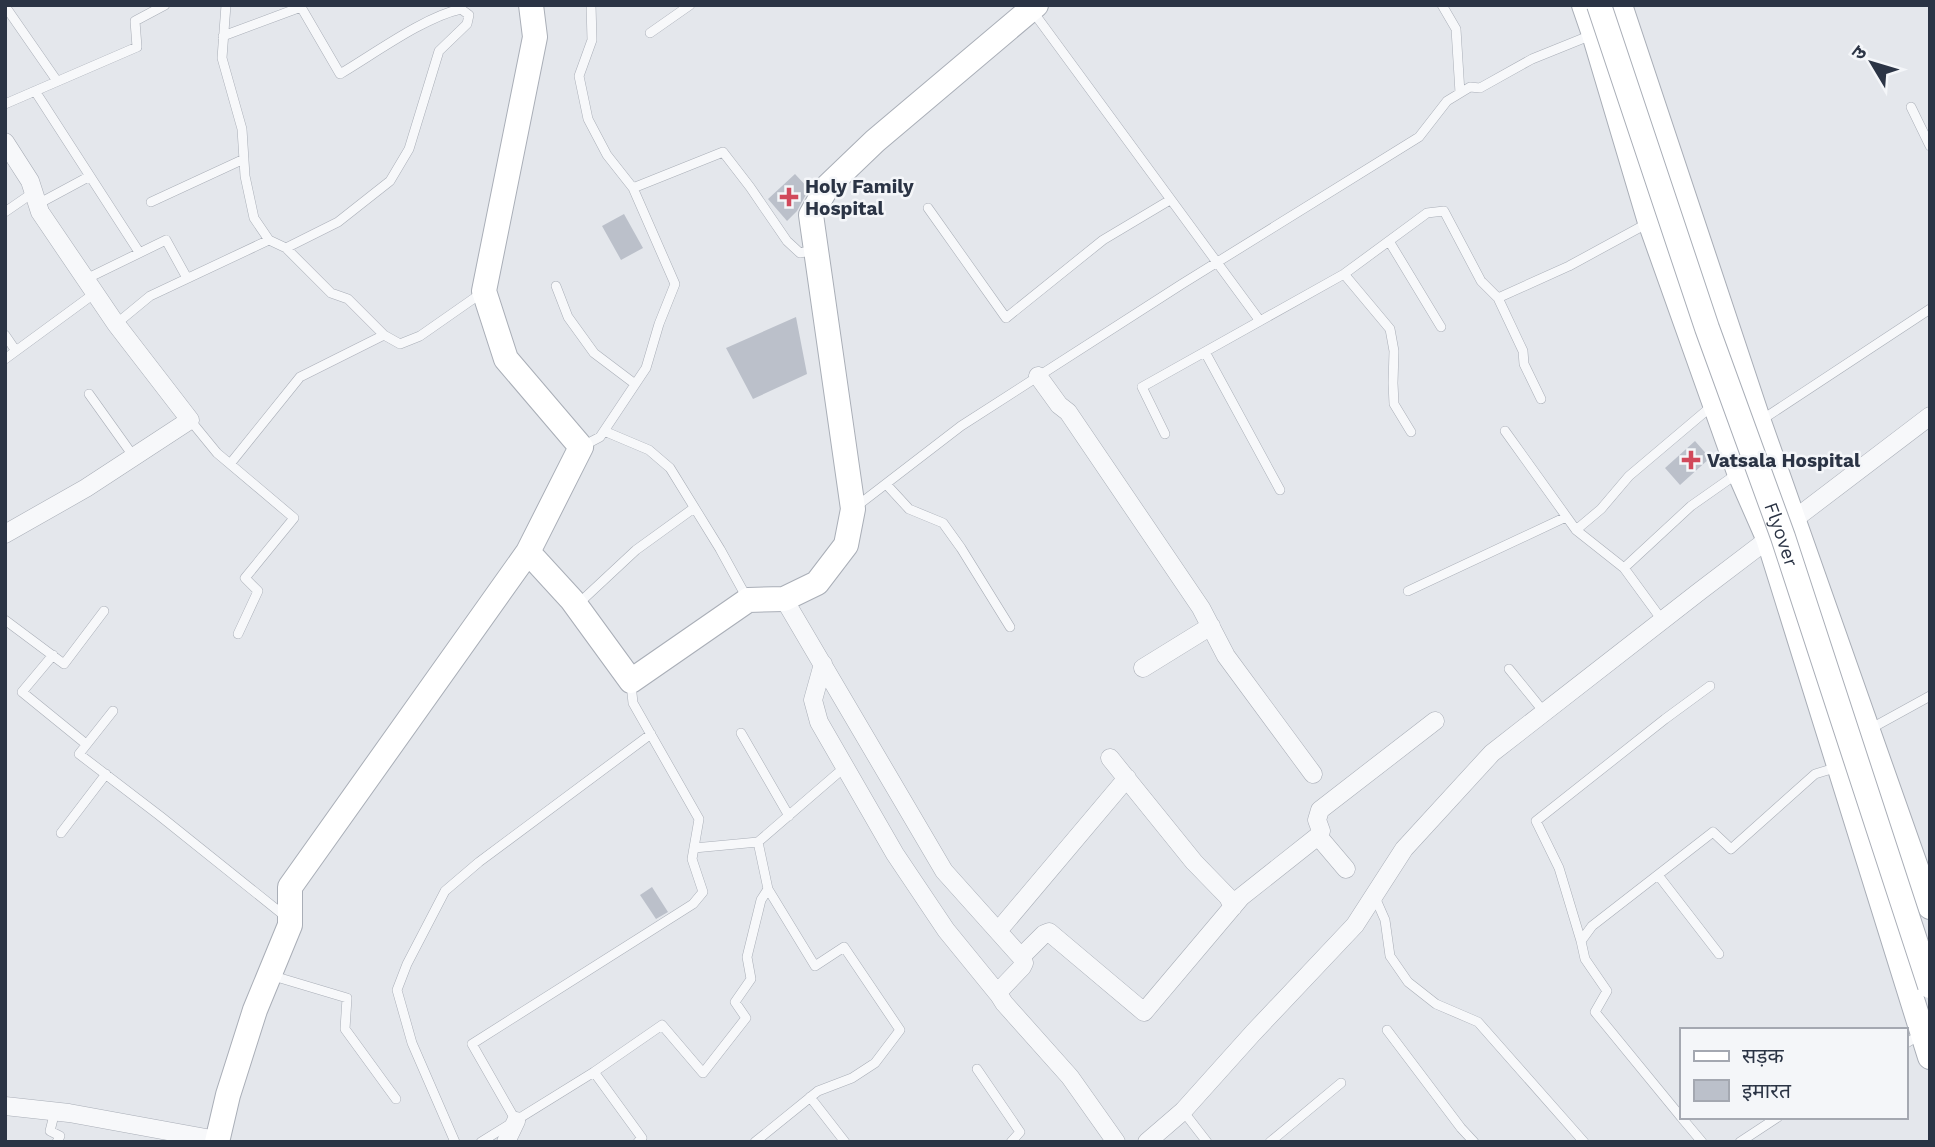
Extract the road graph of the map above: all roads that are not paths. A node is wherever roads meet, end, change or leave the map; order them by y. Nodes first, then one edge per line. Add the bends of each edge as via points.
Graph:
1 (165, 5) edge
2 (226, 5) edge
3 (474, 5) edge
4 (531, 5) edge
5 (591, 5) edge
6 (690, 5) edge
7 (1442, 5) edge
8 (1584, 5) edge
9 (1599, 5) edge
10 (1620, 5) edge
11 (5, 6) edge
12 (1034, 7) edge
13 (461, 9) junction
14 (650, 33) dead end
15 (1594, 34) junction
16 (223, 36) junction
17 (57, 81) junction
18 (35, 91) junction
19 (1460, 93) junction
20 (5, 104) edge
21 (1911, 107) dead end
22 (5, 142) edge
23 (1930, 146) edge
24 (244, 159) junction
25 (90, 176) junction
26 (633, 188) junction
27 (36, 198) junction
28 (1170, 200) junction
29 (151, 202) dead end
30 (928, 208) dead end
31 (5, 212) edge
32 (1650, 222) junction
33 (269, 240) junction
34 (1389, 241) junction
35 (286, 248) junction
36 (816, 250) junction
37 (139, 252) junction
38 (1216, 263) junction
39 (1344, 274) junction
40 (187, 278) junction
41 (90, 286) junction
42 (556, 286) dead end
43 (484, 291) junction
44 (1498, 298) junction
45 (1930, 309) edge
46 (1260, 321) junction
47 (116, 324) junction
48 (1441, 327) dead end
49 (5, 335) edge
50 (384, 335) junction
51 (16, 351) junction
52 (1205, 352) junction
53 (5, 359) edge
54 (1038, 376) junction
55 (635, 384) junction
56 (89, 394) dead end
57 (1541, 399) dead end
58 (1714, 403) junction
59 (1930, 416) edge
60 (190, 421) junction
61 (1759, 422) junction
62 (604, 431) junction
63 (1505, 431) dead end
64 (1411, 432) dead end
65 (1165, 434) dead end
66 (581, 447) junction
67 (134, 457) junction
68 (230, 464) junction
69 (1740, 472) junction
70 (886, 484) junction
71 (1280, 490) dead end
72 (694, 508) junction
73 (853, 509) junction
74 (1566, 517) junction
75 (1793, 520) junction
76 (1576, 530) junction
77 (5, 534) edge
78 (1768, 538) junction
79 (528, 552) junction
80 (1624, 568) junction
81 (1408, 591) dead end
82 (784, 598) junction
83 (748, 600) junction
84 (576, 606) junction
85 (104, 611) dead end
86 (1662, 620) junction
87 (5, 621) edge
88 (1211, 626) junction
89 (1010, 627) dead end
90 (238, 634) dead end
91 (52, 655) junction
92 (823, 664) junction
93 (1143, 668) dead end
94 (1509, 669) dead end
95 (631, 681) junction
96 (1710, 686) dead end
97 (1930, 696) edge
98 (113, 711) dead end
99 (1544, 712) junction
100 (1435, 721) dead end
101 (1867, 731) junction
102 (741, 733) dead end
103 (651, 734) junction
104 (86, 744) junction
105 (1836, 755) junction
106 (1110, 758) dead end
107 (881, 764) junction
108 (106, 774) junction
109 (1313, 774) dead end
110 (846, 777) junction
111 (1127, 778) junction
112 (789, 816) junction
113 (61, 833) dead end
114 (1318, 836) junction
115 (758, 842) junction
116 (694, 848) junction
117 (1346, 869) dead end
118 (1658, 875) junction
119 (768, 889) junction
120 (1374, 895) junction
121 (1233, 907) junction
122 (1930, 907) edge
123 (290, 920) junction
124 (998, 932) junction
125 (1581, 942) junction
126 (1720, 954) dead end
127 (1021, 957) junction
128 (269, 975) junction
129 (1930, 986) edge
130 (999, 995) junction
131 (1387, 1030) dead end
132 (1919, 1036) edge
133 (1930, 1057) edge
134 (976, 1069) dead end
135 (594, 1072) junction
136 (1341, 1083) dead end
137 (810, 1097) junction
138 (396, 1099) dead end
139 (5, 1106) edge
140 (55, 1111) junction
141 (1183, 1111) junction
142 (1680, 1116) edge
143 (1683, 1119) edge
144 (1775, 1119) edge
145 (516, 1121) junction
146 (217, 1141) edge
147 (57, 1142) edge
148 (455, 1142) edge
149 (481, 1142) edge
150 (506, 1142) edge
151 (638, 1142) edge
152 (755, 1142) edge
153 (845, 1142) edge
154 (1011, 1142) edge
155 (1116, 1142) edge
156 (1146, 1142) edge
157 (1207, 1142) edge
158 (1270, 1142) edge
159 (1474, 1142) edge
160 (1584, 1142) edge
161 (1702, 1142) edge
162 (1740, 1142) edge

1 - 17 lane via 135,21 136,47
2 - 16 lane
3 - 13 lane
4 - 43 main road via 535,37
5 - 26 lane via 592,40 579,76 588,119 607,155
6 - 14 lane
7 - 19 lane via 1456,29
8 - 15 main road
9 - 129 main road, Flyover, bridge via 1707,328 1783,537
10 - 61 main road
11 - 17 lane
12 - 28 lane
12 - 36 main road via 827,187 811,215
13 - 16 lane via 407,33 340,74 301,7
13 - 35 lane via 469,15 467,24 439,51 409,149 390,181 338,222
15 - 19 lane
15 - 32 main road
16 - 24 lane via 222,58 242,129
17 - 18 lane
18 - 20 lane
18 - 25 lane
19 - 38 lane via 1447,101 1419,137
21 - 23 lane
22 - 27 street
24 - 29 lane
24 - 33 lane via 254,218
25 - 27 lane
25 - 37 lane
26 - 36 lane via 723,152 788,241 800,253
26 - 55 lane via 675,284 646,368
27 - 31 lane
27 - 41 street via 40,212
28 - 30 lane via 1102,240 1006,318
28 - 38 lane
32 - 44 lane
32 - 58 main road
33 - 35 lane
33 - 40 lane
34 - 39 lane
34 - 44 lane via 1427,213 1444,211 1481,281
34 - 48 lane
35 - 50 lane via 331,293 348,299
36 - 73 main road
37 - 40 lane via 166,240
37 - 41 lane
38 - 46 lane
38 - 54 lane
39 - 46 lane
39 - 64 lane via 1390,329 1394,404
40 - 47 lane via 150,296
41 - 47 street
41 - 51 lane
42 - 55 lane via 568,317 594,353
43 - 50 lane via 420,336 400,344
43 - 66 main road via 506,359
44 - 57 lane
45 - 61 lane
46 - 52 lane
47 - 60 street
49 - 51 lane
50 - 68 lane via 300,377
51 - 53 lane
52 - 65 lane via 1142,387
52 - 71 lane
54 - 70 lane via 961,426
54 - 88 street via 1068,412
55 - 62 lane
56 - 67 lane
58 - 69 main road
58 - 76 lane via 1629,476
59 - 75 street
60 - 67 street
60 - 68 lane
61 - 75 main road
62 - 66 lane
62 - 72 lane via 649,450 670,468
63 - 74 lane
66 - 79 main road
67 - 77 street
68 - 90 lane via 294,518 245,578 257,591
69 - 78 main road
69 - 80 lane via 1691,506
70 - 73 lane
70 - 89 lane via 909,509 943,523
72 - 83 lane
72 - 84 lane via 636,550
73 - 82 main road via 846,545 825,573 817,583
74 - 76 lane
74 - 81 lane
75 - 78 street
75 - 101 main road
76 - 80 lane
78 - 86 street
78 - 105 main road
79 - 84 main road
79 - 123 main road via 290,887
80 - 86 lane
82 - 83 main road
82 - 92 street
83 - 95 main road
84 - 95 main road
85 - 91 lane via 64,664
86 - 99 street
87 - 91 lane
88 - 93 street
88 - 109 street via 1226,656
91 - 104 lane via 22,692
92 - 107 street
92 - 110 street via 813,700
94 - 99 lane
95 - 103 lane via 633,703
96 - 125 lane via 1536,821 1559,868
97 - 101 lane
98 - 104 lane
99 - 120 street via 1492,753 1404,849
100 - 114 street via 1320,810
101 - 105 lane
101 - 122 main road
102 - 112 lane
103 - 116 lane via 699,818
103 - 148 lane via 445,891 407,964 397,990 412,1043
104 - 108 lane via 79,754
105 - 118 lane via 1731,849 1713,832
105 - 132 main road
106 - 111 street
107 - 110 street
107 - 124 street via 944,871
108 - 113 lane
108 - 123 lane
110 - 112 lane
110 - 130 street via 946,930
111 - 121 street
111 - 124 street
112 - 115 lane
114 - 117 street
114 - 121 street
115 - 116 lane
115 - 119 lane
116 - 145 lane via 692,859 704,892 693,904 472,1044
118 - 125 lane via 1592,926
118 - 126 lane
119 - 135 lane via 747,957 751,979 735,1002 746,1018 703,1073 662,1025
119 - 137 lane via 815,967 844,947 900,1030 875,1063
120 - 141 street via 1355,925
120 - 160 lane via 1385,920 1390,956 1408,982 1436,1004 1478,1022
121 - 127 street via 1144,1012 1049,932
123 - 128 main road
124 - 127 street
125 - 142 lane via 1585,959 1607,991 1595,1012
127 - 130 street via 1024,963
128 - 138 lane via 347,998 345,1029
128 - 146 main road
130 - 155 street via 1070,1077
131 - 159 lane
132 - 133 main road
134 - 154 lane via 1020,1132
135 - 145 lane
135 - 151 lane via 642,1138
136 - 158 lane
137 - 152 lane
137 - 153 lane
139 - 140 street
140 - 146 street
140 - 147 lane via 50,1131 60,1136
141 - 156 street
141 - 157 lane
143 - 161 lane
144 - 162 lane
145 - 149 lane
145 - 150 street

